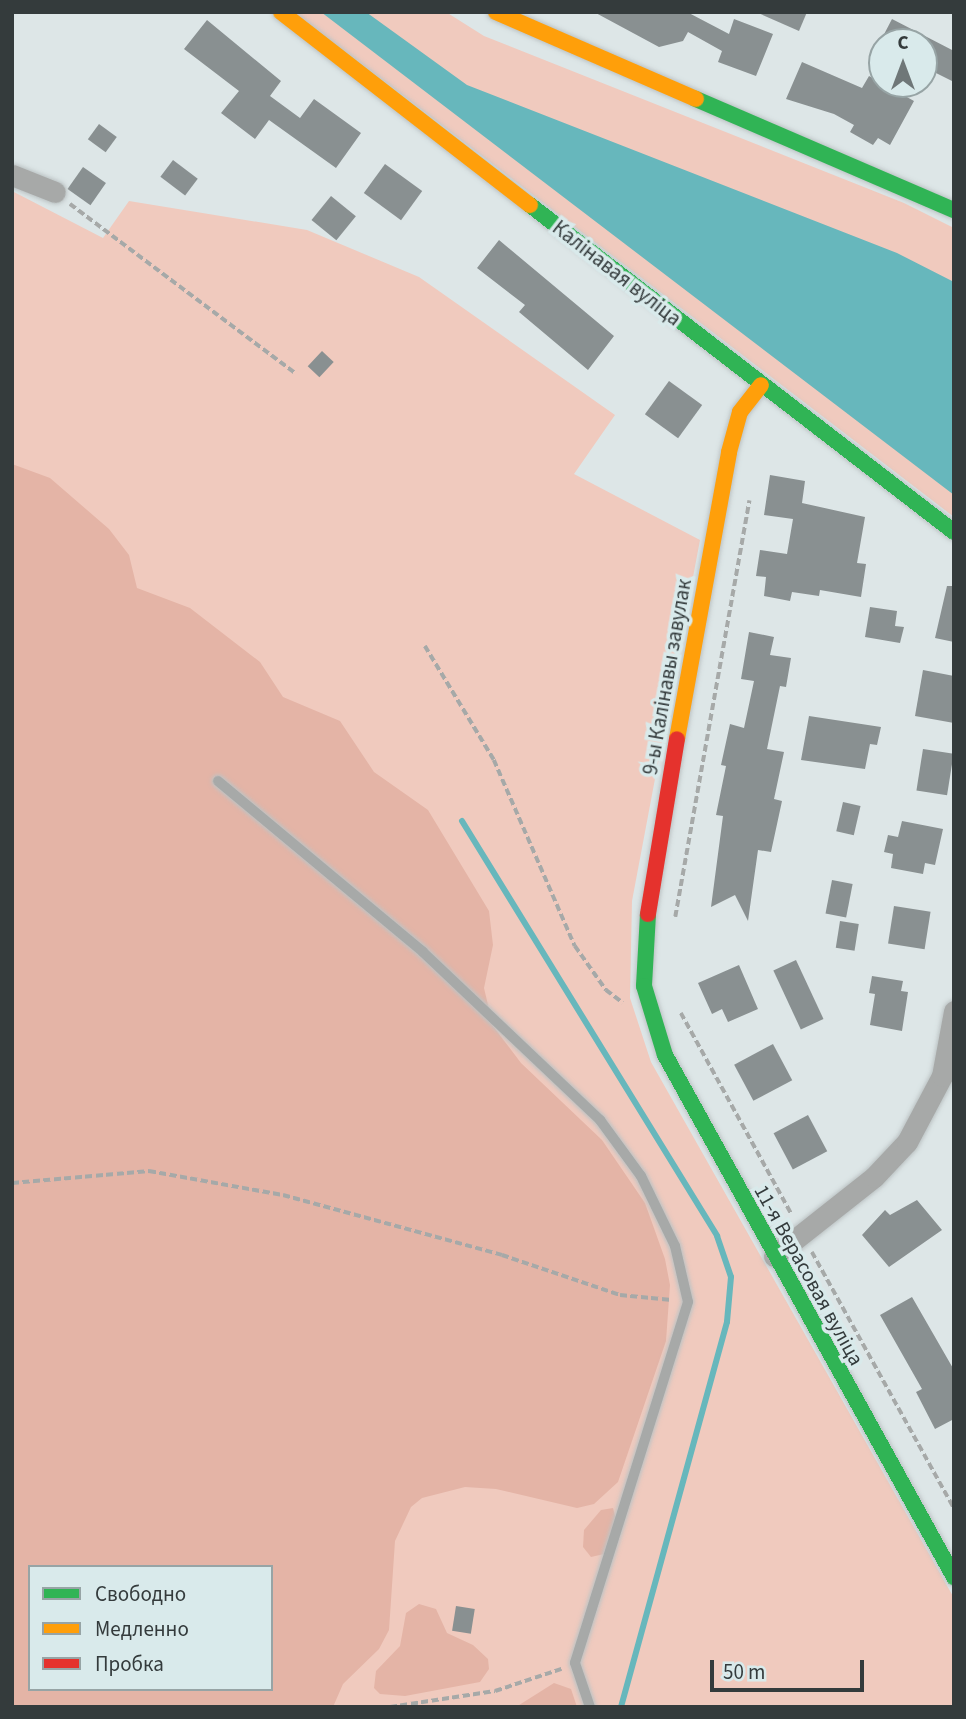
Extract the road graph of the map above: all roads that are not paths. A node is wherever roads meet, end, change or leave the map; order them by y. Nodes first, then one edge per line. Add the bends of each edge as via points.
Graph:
1 (281, 12) edge
2 (496, 12) edge
3 (12, 175) edge
4 (55, 192) road end
5 (954, 210) edge
6 (761, 385) junction
7 (954, 532) edge
8 (218, 781) dead end
9 (644, 986) joint
10 (954, 1011) edge
11 (774, 1256) junction
12 (953, 1573) edge
13 (590, 1707) edge

1 - 6 street, Калінавая вуліца
2 - 5 street
3 - 4 street
6 - 7 street, Калінавая вуліца
6 - 9 street, 9-ы Калінавы завулак via 740,412 729,452 656,853 644,942
8 - 13 lane via 423,952 600,1120 623,1146 663,1218 683,1271 688,1302 575,1663
9 - 11 street, 11-я Верасовая вуліца via 652,1023
10 - 11 street via 942,1076 907,1142 874,1177
11 - 12 street, 11-я Верасовая вуліца

